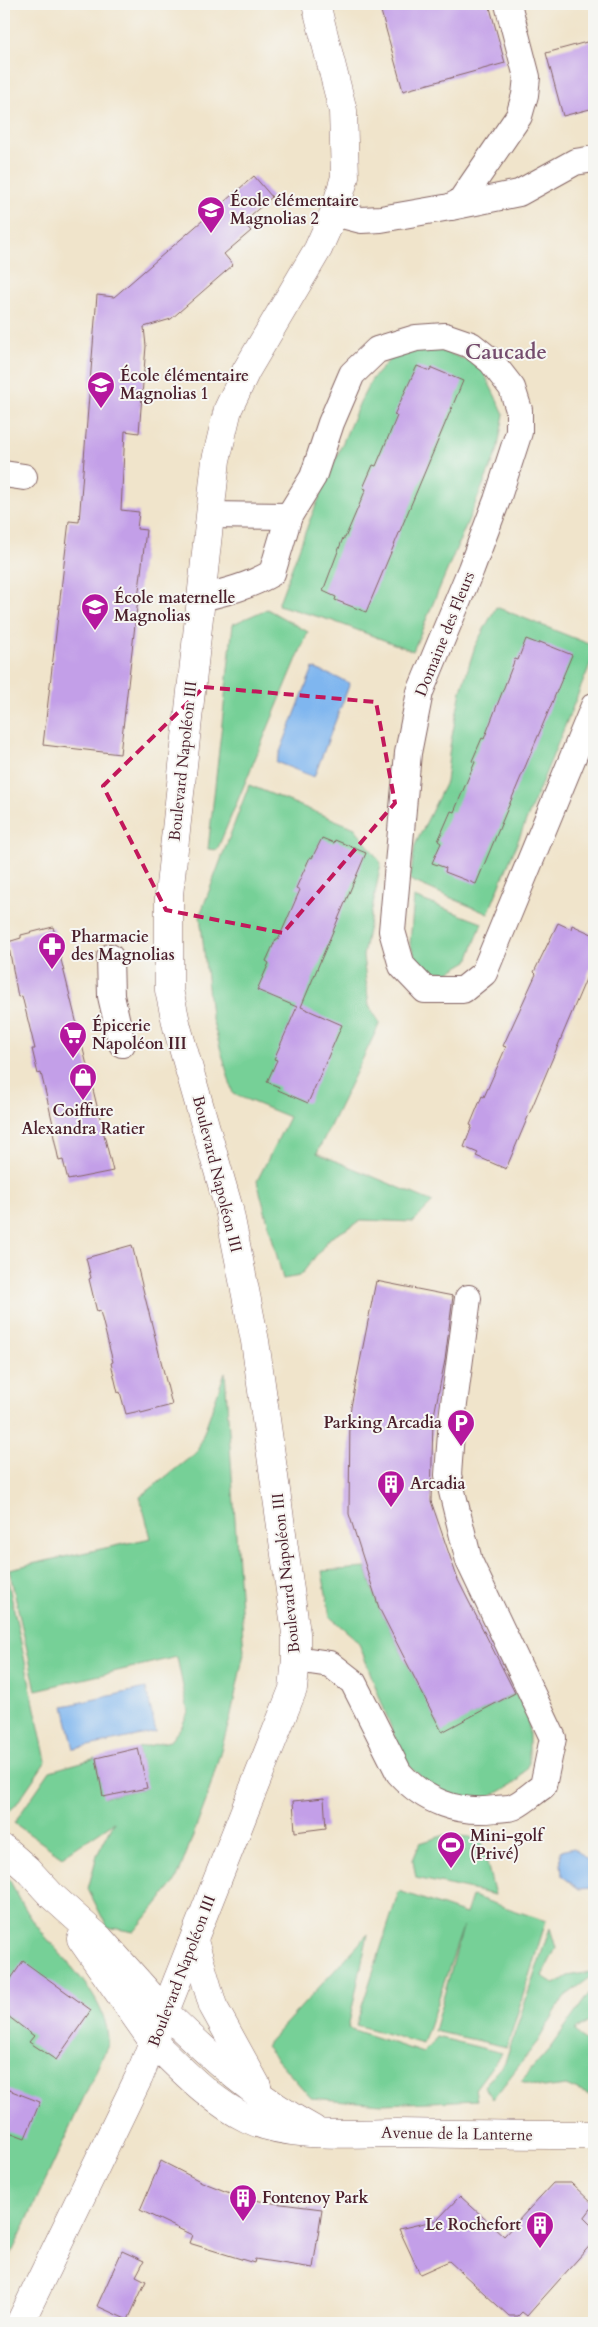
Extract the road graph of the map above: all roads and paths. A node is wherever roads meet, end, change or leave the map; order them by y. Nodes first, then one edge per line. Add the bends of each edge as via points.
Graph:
1 (316, 4) edge
2 (508, 4) edge
3 (594, 159) edge
4 (450, 207) junction
5 (334, 213) junction
6 (210, 515) junction
7 (289, 516) junction
8 (201, 598) junction
9 (594, 706) edge
10 (110, 957) dead end
11 (122, 1044) dead end
12 (468, 1298) dead end
13 (296, 1659) junction
14 (4, 1849) edge
15 (52, 1896) junction
16 (194, 1940) junction
17 (166, 2013) junction
18 (154, 2043) junction
19 (268, 2101) junction
20 (320, 2132) junction
21 (594, 2135) edge
22 (20, 2323) edge

1 - 5 main road, Boulevard Napoléon III via 344,111 345,177
2 - 4 street via 527,77 526,95 519,116 460,202
3 - 4 street via 575,162 519,193
4 - 5 street via 381,219 361,220
5 - 6 main road, Boulevard Napoléon III via 318,250 246,371 228,409 216,460
6 - 7 street
6 - 8 main road, Boulevard Napoléon III
7 - 8 street, Domaine des Fleurs via 272,574 248,585
7 - 9 street, Domaine des Fleurs via 313,477 352,374 377,350 416,338 445,336 471,345 491,361 512,388 519,432 471,569 420,692 408,753 392,931 402,966 425,990 463,990 484,973
8 - 13 main road, Boulevard Napoléon III via 169,894 169,990 229,1209 255,1341 296,1633
10 - 11 street via 110,996
12 - 13 street via 448,1475 469,1561 553,1738 544,1786 514,1807 464,1809 449,1807 430,1798 399,1774 353,1682 330,1664
13 - 16 main road, Boulevard Napoléon III via 293,1689 284,1716
14 - 15 main road, Avenue de la Lanterne
15 - 17 main road, Avenue de la Lanterne via 100,1940
15 - 18 main road, Avenue de la Lanterne
16 - 17 main road, Boulevard Napoléon III
16 - 19 main road via 214,2006 242,2062
17 - 18 main road, Boulevard Napoléon III
17 - 19 main road, Avenue de la Lanterne via 210,2055
18 - 20 main road, Avenue de la Lanterne via 207,2091 248,2119 274,2129
18 - 22 main road, Boulevard Napoléon III via 130,2099
19 - 20 main road, Avenue de la Lanterne
20 - 21 main road, Avenue de la Lanterne

